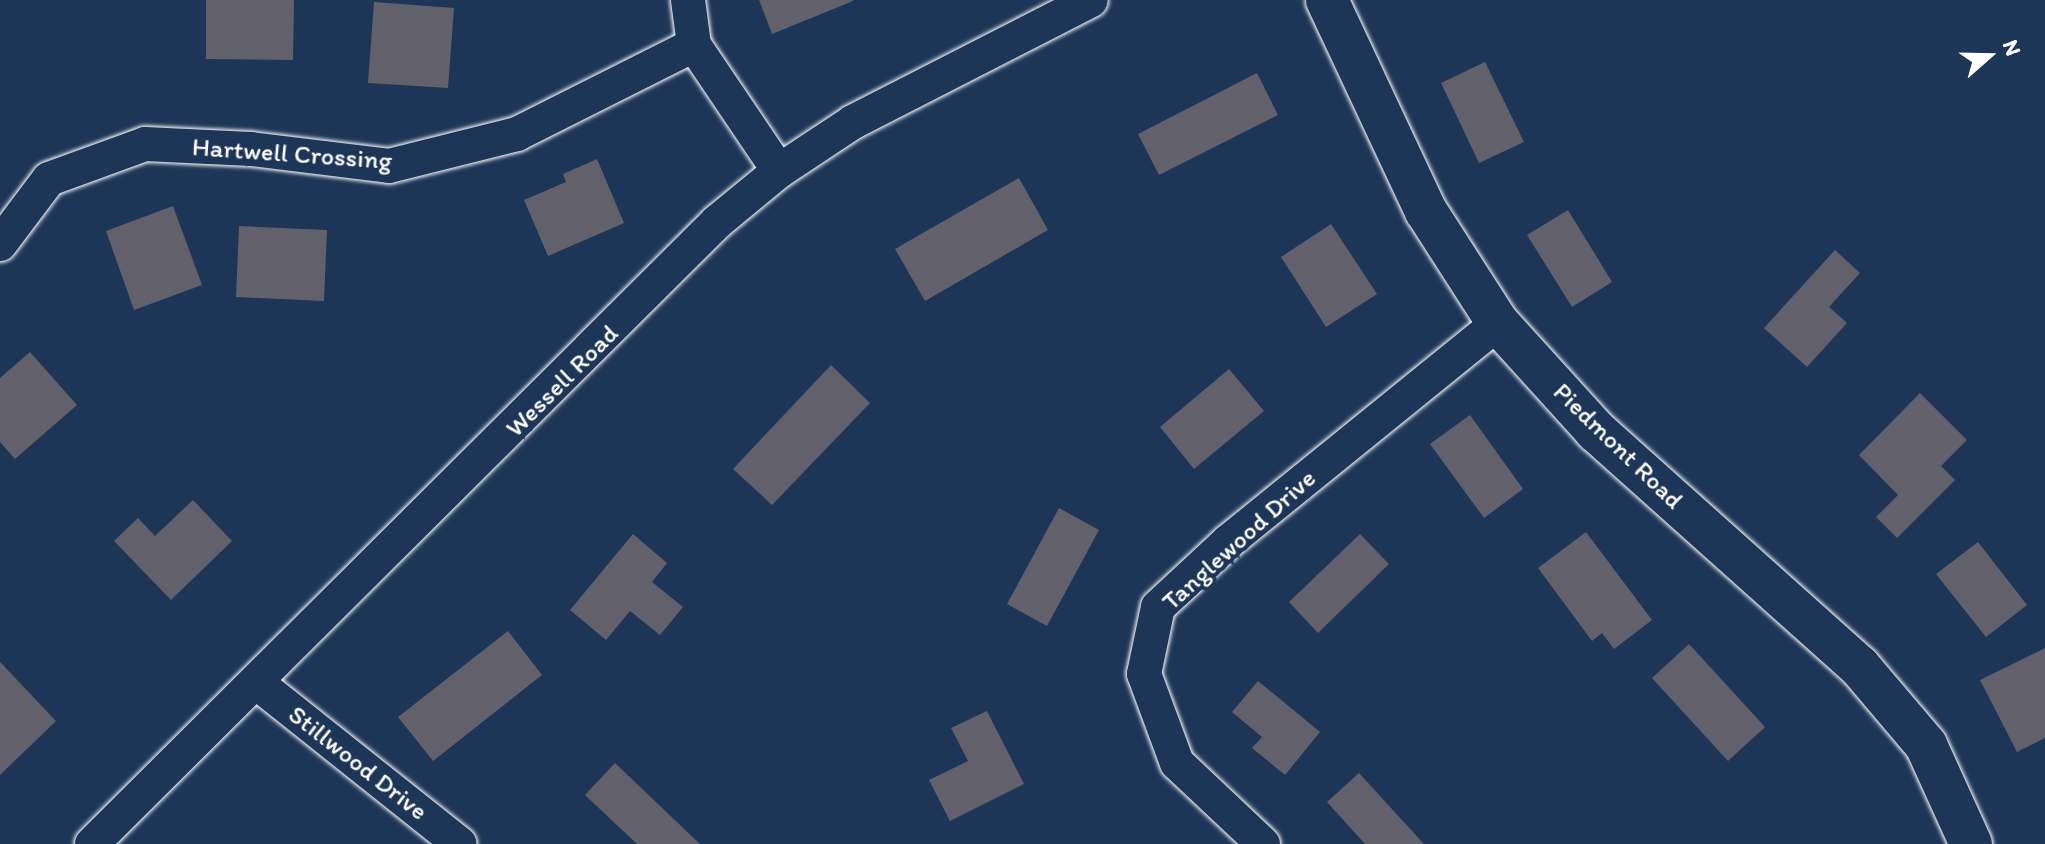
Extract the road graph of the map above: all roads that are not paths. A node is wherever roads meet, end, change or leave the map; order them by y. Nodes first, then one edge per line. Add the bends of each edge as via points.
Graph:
1 (688, 0) edge
2 (1091, 0) edge
3 (1327, 0) edge
4 (694, 45) junction
5 (779, 171) junction
6 (0, 244) edge
7 (1498, 323) junction
8 (256, 682) junction
9 (92, 844) edge
10 (460, 844) edge
11 (1263, 844) edge
12 (1971, 844) edge

1 - 4 street
2 - 5 street, Wessell Road via 853,122
3 - 7 street, Piedmont Road via 1426,211
4 - 5 street
4 - 6 street, Hartwell Crossing via 517,134 389,166 251,149 145,144 49,179
5 - 8 street, Wessell Road via 717,222
7 - 11 street, Tanglewood Drive via 1229,541 1158,607 1144,674 1177,763
7 - 12 street, Piedmont Road via 1596,431 1859,666 1926,745
8 - 9 street, Wessell Road
8 - 10 street, Stillwood Drive

